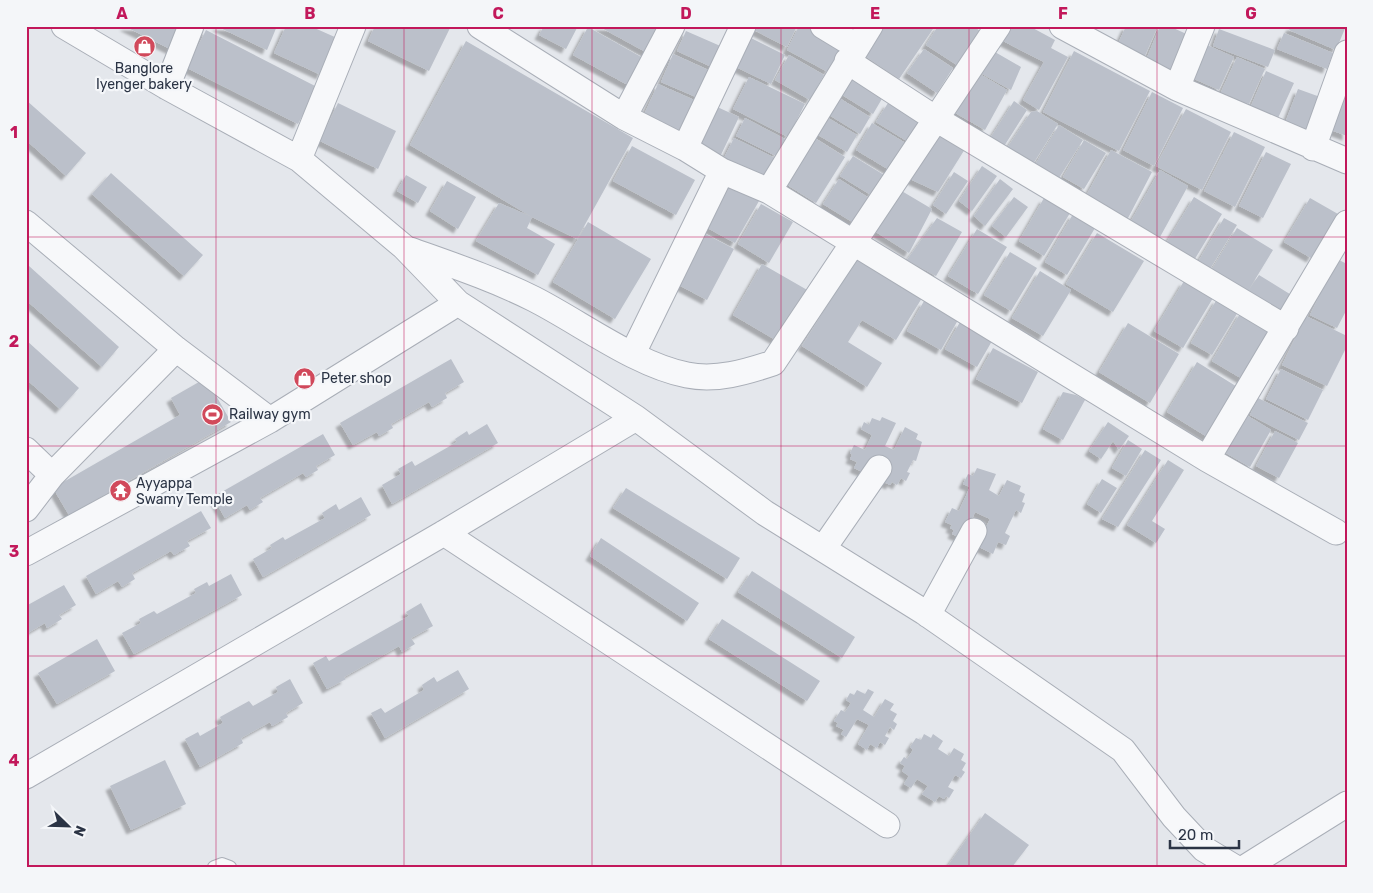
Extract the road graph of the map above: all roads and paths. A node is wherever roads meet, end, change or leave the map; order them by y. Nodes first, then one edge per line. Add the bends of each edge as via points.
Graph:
1 (64, 26) edge
2 (191, 26) edge
3 (353, 26) edge
4 (480, 26) edge
5 (672, 26) edge
6 (743, 26) edge
7 (822, 26) edge
8 (998, 26) edge
9 (1062, 26) edge
10 (1202, 26) edge
11 (858, 44) edge
12 (1347, 54) edge
13 (167, 87) junction
14 (1178, 88) junction
15 (624, 117) junction
16 (936, 119) junction
17 (685, 148) junction
18 (1313, 148) junction
19 (299, 158) junction
20 (1347, 161) edge
21 (722, 171) junction
22 (769, 191) junction
23 (26, 223) edge
24 (1347, 223) edge
25 (852, 244) junction
26 (404, 247) junction
27 (458, 302) junction
28 (1286, 328) junction
29 (176, 349) junction
30 (633, 354) junction
31 (636, 418) junction
32 (270, 420) junction
33 (26, 450) edge
34 (1207, 459) junction
35 (879, 468) dead end
36 (52, 475) junction
37 (26, 509) edge
38 (974, 531) dead end
39 (1336, 532) dead end
40 (444, 533) junction
41 (823, 549) junction
42 (26, 553) edge
43 (928, 615) junction
44 (26, 776) edge
45 (1347, 804) edge
46 (886, 825) dead end
47 (214, 867) edge
48 (230, 867) edge
49 (1234, 867) edge
50 (1246, 867) edge

1 - 13 street
2 - 13 street
3 - 19 street
4 - 15 street
5 - 15 street
6 - 17 street
7 - 11 street
8 - 16 street
9 - 14 street
10 - 14 street
11 - 16 street
11 - 22 street
12 - 18 street
13 - 19 street
14 - 18 street
15 - 17 street
16 - 25 street
16 - 28 street
17 - 21 street
18 - 20 street
19 - 26 street
21 - 22 street
21 - 30 street
22 - 25 street
23 - 29 street
24 - 28 street
25 - 30 street via 773,363 708,377 687,375
25 - 34 street
26 - 27 street
26 - 30 street via 526,296
27 - 31 street
27 - 32 street
28 - 34 street
29 - 32 street
29 - 36 street
31 - 40 street
31 - 41 street via 765,513
32 - 42 street
33 - 36 street
34 - 39 street
35 - 41 street
36 - 37 street
38 - 43 street
40 - 44 street
40 - 46 street
41 - 43 street
43 - 49 street via 1123,750 1174,817 1204,849
45 - 50 street
47 - 48 lane via 222,864

